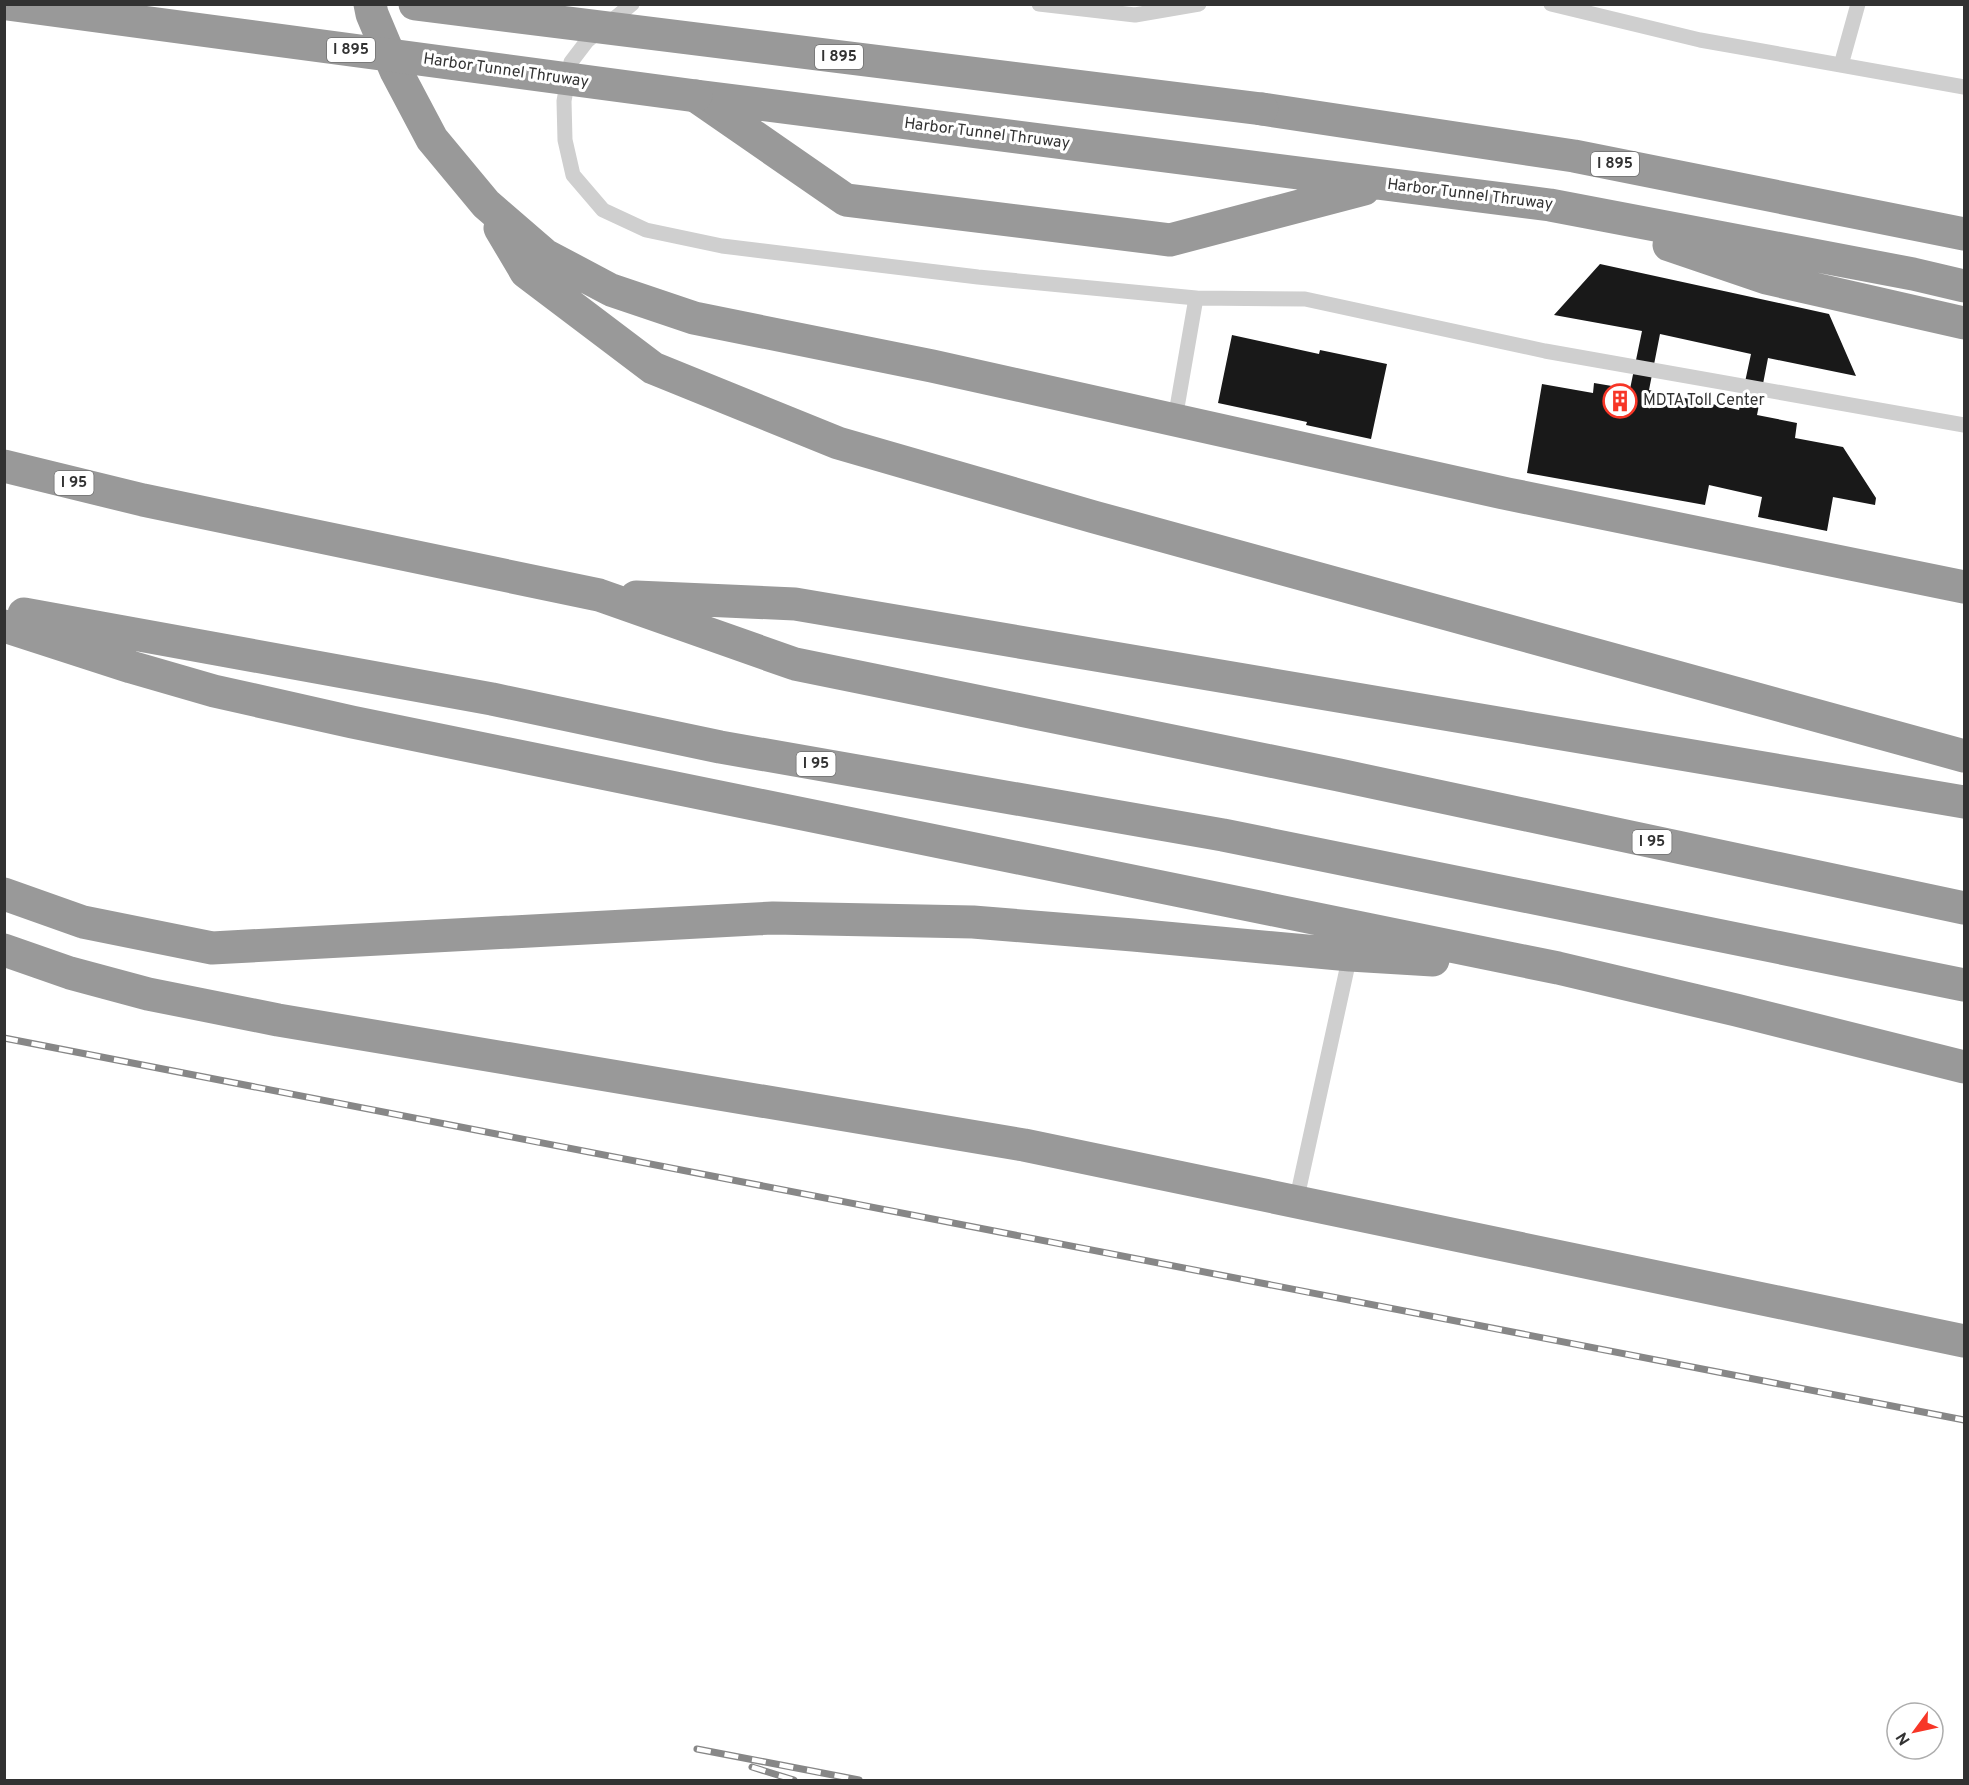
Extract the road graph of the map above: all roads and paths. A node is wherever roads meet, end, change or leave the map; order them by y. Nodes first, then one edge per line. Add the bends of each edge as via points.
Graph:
1 (7, 4) edge
2 (370, 4) edge
3 (415, 4) edge
4 (632, 4) edge
5 (1039, 4) edge
6 (1199, 4) edge
7 (1551, 4) edge
8 (1858, 4) edge
9 (1583, 8) edge
10 (1841, 65) junction
11 (1965, 87) edge
12 (696, 96) junction
13 (1382, 184) junction
14 (486, 204) junction
15 (1550, 205) junction
16 (1965, 234) edge
17 (1965, 286) edge
18 (1196, 298) junction
19 (1965, 323) edge
20 (1175, 419) junction
21 (1965, 425) edge
22 (4, 466) edge
23 (1965, 587) edge
24 (599, 595) junction
25 (4, 611) edge
26 (4, 626) edge
27 (1965, 756) edge
28 (1965, 802) edge
29 (4, 894) edge
30 (1965, 908) edge
31 (4, 950) edge
32 (1350, 955) junction
33 (1558, 968) junction
34 (1965, 985) edge
35 (1965, 1067) edge
36 (1296, 1202) junction
37 (1965, 1341) edge

1 - 12 highway, Harbor Tunnel Thruway / I 895, bridge
2 - 14 highway via 396,71 432,139
3 - 16 highway, I 895, bridge via 1262,109 1574,156
4 - 18 lane via 587,41 571,62 564,101 565,140 573,175 603,210 646,230 722,246
5 - 6 lane via 1135,15
7 - 9 lane
8 - 10 lane
9 - 10 lane via 1700,40
10 - 11 lane
12 - 13 highway, Harbor Tunnel Thruway / I 895
12 - 13 highway via 846,200 1170,240
13 - 15 highway, Harbor Tunnel Thruway / I 895
14 - 20 highway via 545,255 611,290 694,318
14 - 27 highway via 526,272 653,368 838,443
15 - 17 highway, Harbor Tunnel Thruway / I 895
15 - 19 highway via 1766,278
18 - 20 lane
18 - 21 lane via 1305,299 1545,351
20 - 23 highway via 1508,494
22 - 24 highway, I 95 via 155,502
24 - 28 highway, I 95 via 795,604
24 - 30 highway, I 95 via 795,664
25 - 34 highway, I 95 via 492,699 720,747 1223,835
26 - 33 highway via 214,691 352,722
29 - 32 highway via 83,922 212,948 773,918 973,922
31 - 36 highway via 148,994 278,1020 1024,1145
32 - 33 highway
32 - 36 lane
33 - 35 highway
36 - 37 highway

